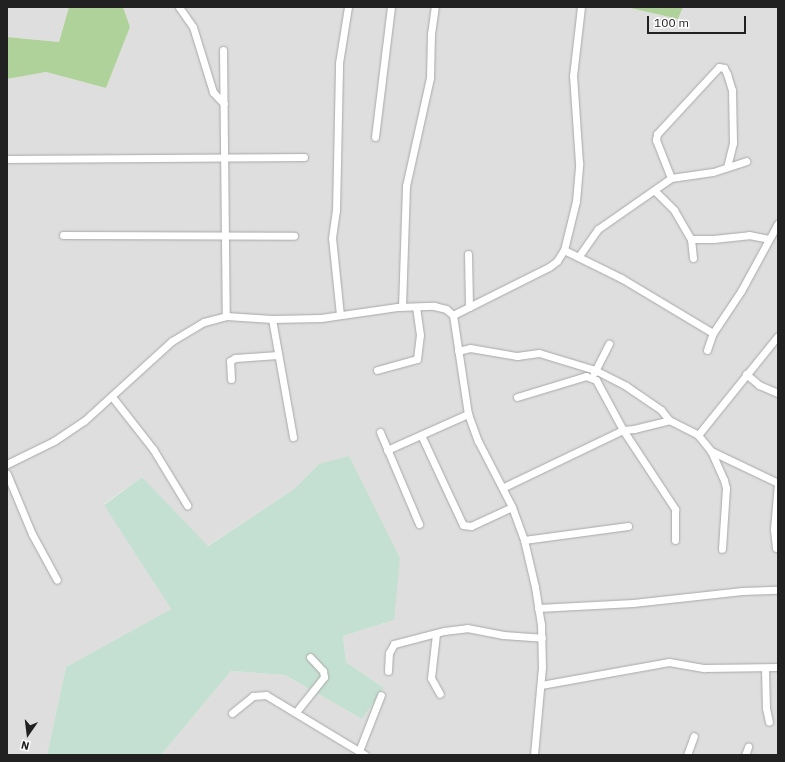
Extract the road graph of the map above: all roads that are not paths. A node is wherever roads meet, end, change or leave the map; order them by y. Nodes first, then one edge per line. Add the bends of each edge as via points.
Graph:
1 (179, 7) edge
2 (348, 7) edge
3 (391, 7) edge
4 (435, 7) edge
5 (580, 7) edge
6 (223, 50) dead end
7 (224, 104) junction
8 (375, 137) dead end
9 (304, 157) dead end
10 (224, 158) junction
11 (7, 159) edge
12 (746, 160) dead end
13 (727, 167) junction
14 (671, 178) junction
15 (655, 191) junction
16 (778, 223) edge
17 (63, 235) dead end
18 (225, 236) junction
19 (294, 236) dead end
20 (691, 239) junction
21 (769, 239) junction
22 (564, 250) junction
23 (468, 254) dead end
24 (579, 256) junction
25 (693, 258) dead end
26 (402, 307) junction
27 (416, 307) junction
28 (469, 307) junction
29 (340, 315) junction
30 (453, 315) junction
31 (226, 316) junction
32 (272, 320) junction
33 (714, 333) junction
34 (778, 336) edge
35 (609, 344) dead end
36 (707, 350) dead end
37 (458, 351) junction
38 (278, 355) junction
39 (377, 370) dead end
40 (594, 374) junction
41 (746, 374) junction
42 (231, 379) dead end
43 (778, 393) edge
44 (517, 397) dead end
45 (113, 398) junction
46 (468, 414) junction
47 (669, 420) junction
48 (623, 430) junction
49 (380, 432) dead end
50 (420, 435) junction
51 (698, 435) junction
52 (294, 437) dead end
53 (388, 450) junction
54 (711, 451) junction
55 (7, 464) edge
56 (7, 474) edge
57 (778, 483) edge
58 (504, 487) junction
59 (187, 505) dead end
60 (512, 506) junction
61 (419, 524) dead end
62 (628, 526) dead end
63 (524, 540) junction
64 (675, 540) dead end
65 (776, 548) dead end
66 (722, 549) dead end
67 (57, 580) dead end
68 (778, 590) edge
69 (538, 608) junction
70 (436, 634) junction
71 (542, 638) junction
72 (310, 657) dead end
73 (778, 667) edge
74 (766, 668) junction
75 (388, 671) dead end
76 (541, 685) junction
77 (381, 694) dead end
78 (440, 694) dead end
79 (296, 712) junction
80 (232, 714) dead end
81 (769, 722) dead end
82 (694, 736) dead end
83 (748, 747) dead end
84 (362, 753) edge
85 (534, 755) edge
86 (687, 755) edge
87 (745, 755) edge

1 - 7 street via 193,27 213,92
2 - 29 street via 340,63 338,160 332,238
3 - 8 street
4 - 26 street via 431,34 430,78 406,186
5 - 22 street via 573,76 579,130 578,171 576,201
6 - 7 street
7 - 10 street
9 - 10 street
10 - 11 street
10 - 18 street
12 - 13 street
13 - 14 street
13 - 14 street via 733,143 732,90 724,68 719,67 657,134 656,140
14 - 15 street
15 - 20 street via 674,210
15 - 24 street via 622,210 598,229
16 - 21 street
17 - 18 street
18 - 19 street
18 - 31 street
20 - 21 street via 749,235
20 - 25 street
21 - 33 street via 741,291
22 - 24 street
22 - 28 street via 558,261 549,267
23 - 28 street
24 - 33 street
26 - 27 street
26 - 29 street
27 - 30 street via 446,309
27 - 39 street via 420,335 417,359
28 - 30 street
29 - 32 street
30 - 37 street
31 - 32 street
31 - 45 street via 189,329 172,341
32 - 38 street
33 - 36 street
34 - 41 street
35 - 40 street
37 - 40 street via 470,348 517,356 539,353
37 - 46 street
38 - 42 street via 235,358 230,361
38 - 52 street
40 - 44 street
40 - 47 street via 626,386 661,410
40 - 48 street
41 - 43 street via 759,385
41 - 51 street
45 - 55 street via 60,437
45 - 59 street via 153,449
46 - 50 street
46 - 58 street via 478,441
47 - 48 street
47 - 51 street
48 - 58 street
48 - 64 street via 675,509
49 - 53 street
50 - 53 street
50 - 60 street via 463,526 471,526
51 - 54 street
53 - 61 street
54 - 57 street
54 - 66 street via 726,488
56 - 67 street via 32,534
57 - 65 street via 774,530
58 - 60 street
60 - 63 street
62 - 63 street
63 - 69 street
68 - 69 street via 742,591 633,603
69 - 71 street
70 - 71 street via 467,628 503,635
70 - 75 street via 394,644 389,653
70 - 78 street via 431,678
71 - 76 street
72 - 79 street via 323,671 324,677
73 - 74 street
74 - 76 street via 704,668 669,662
74 - 81 street via 766,708
76 - 85 street
77 - 84 street
79 - 80 street via 266,695 252,696
79 - 84 street
82 - 86 street
83 - 87 street

